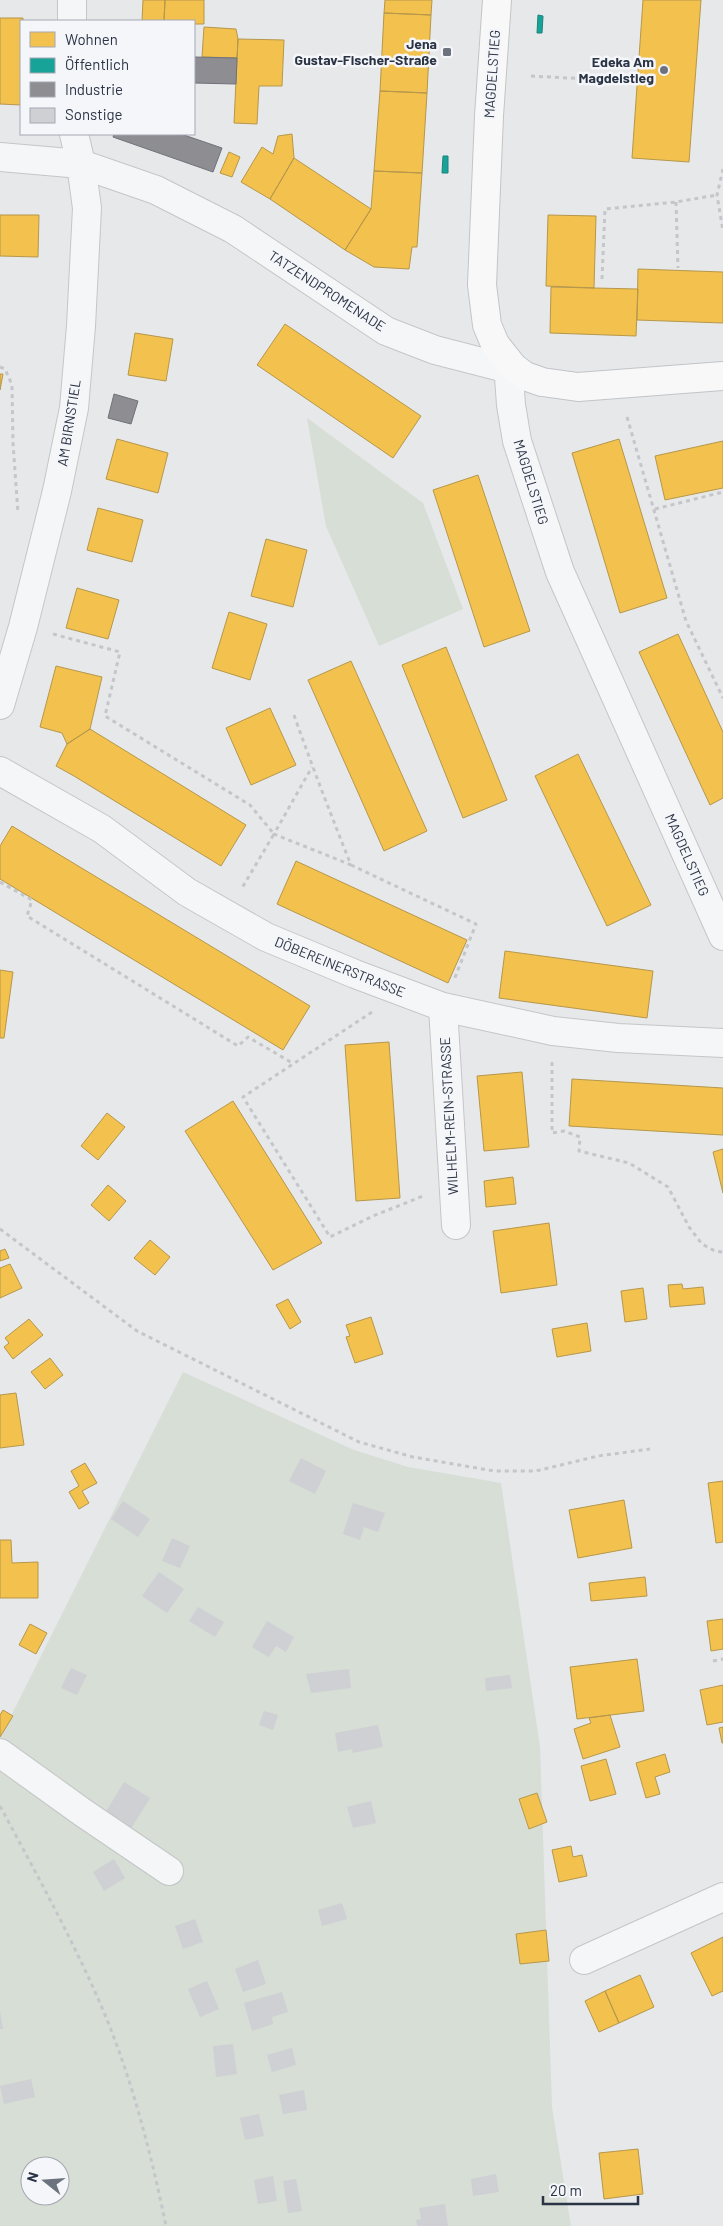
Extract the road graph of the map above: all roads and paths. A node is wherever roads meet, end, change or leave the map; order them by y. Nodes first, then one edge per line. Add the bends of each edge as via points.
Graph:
1 (72, 0) edge
2 (497, 0) edge
3 (72, 20) edge
4 (531, 76) dead end
5 (588, 80) dead end
6 (74, 135) edge
7 (0, 157) edge
8 (81, 164) junction
9 (723, 169) edge
10 (717, 195) junction
11 (676, 202) junction
12 (723, 230) edge
13 (678, 268) dead end
14 (602, 279) dead end
15 (0, 367) edge
16 (513, 367) junction
17 (723, 376) edge
18 (627, 417) dead end
19 (723, 492) edge
20 (655, 509) junction
21 (18, 516) dead end
22 (23, 627) junction
23 (723, 698) edge
24 (0, 705) edge
25 (294, 715) dead end
26 (312, 767) junction
27 (0, 771) edge
28 (274, 834) junction
29 (351, 864) junction
30 (248, 877) dead end
31 (0, 882) edge
32 (723, 936) edge
33 (443, 1006) junction
34 (372, 1012) dead end
35 (723, 1043) edge
36 (552, 1061) dead end
37 (295, 1064) junction
38 (452, 1184) junction
39 (456, 1225) dead end
40 (0, 1229) edge
41 (723, 1252) edge
42 (650, 1449) dead end
43 (723, 1659) edge
44 (713, 1660) dead end
45 (0, 1753) edge
46 (0, 1806) edge
47 (169, 1871) dead end
48 (723, 1897) edge
49 (584, 1960) dead end
50 (166, 2226) edge

1 - 3 street
2 - 16 main road, MAGDELSTIEG via 482,285 487,325 499,351
4 - 5 path
6 - 8 street, AM BIRNSTIEL
7 - 8 street, TATZENDPROMENADE
8 - 16 street, TATZENDPROMENADE via 156,190 233,229 386,330 435,350 505,368
8 - 22 street, AM BIRNSTIEL via 87,208 74,408
9 - 10 path
10 - 11 path
10 - 12 path
11 - 13 path
11 - 14 path via 605,209
15 - 21 path via 5,369 12,385
16 - 17 main road, TATZENDPROMENADE via 542,382 578,387
16 - 32 street, MAGDELSTIEG via 509,377 510,396 517,441 560,572
18 - 20 path
19 - 20 path
20 - 23 path via 686,621
22 - 24 street, AM BIRNSTIEL
22 - 28 path via 120,652 105,716 250,805
25 - 26 path
26 - 28 path
26 - 29 path
27 - 33 street, DÖBEREINERSTRASSE via 102,829 187,892 266,937
28 - 29 path
28 - 30 path
29 - 33 path via 476,924
31 - 37 path via 32,900 27,916 238,1046 248,1037
33 - 35 street, DÖBEREINERSTRASSE via 553,1031
33 - 38 street, WILHELM-REIN-STRASSE
34 - 37 path
36 - 41 path via 552,1133 564,1131 580,1137 579,1151 629,1163 668,1187 702,1244
37 - 38 path via 243,1097 330,1236
38 - 39 street, WILHELM-REIN-STRASSE
40 - 42 path via 137,1331 359,1442 413,1457 494,1471 536,1472 598,1456
43 - 44 path
45 - 47 street
46 - 50 path via 55,1907 103,2011 131,2087
48 - 49 street

